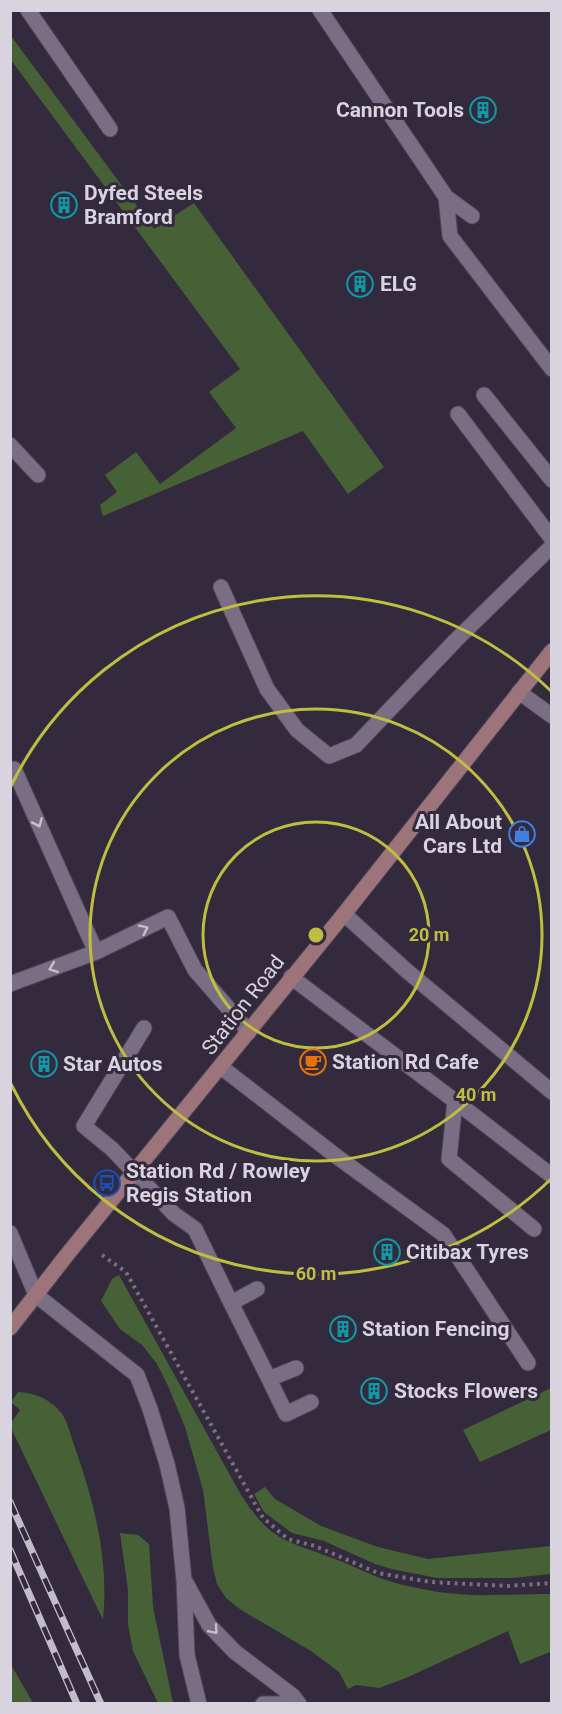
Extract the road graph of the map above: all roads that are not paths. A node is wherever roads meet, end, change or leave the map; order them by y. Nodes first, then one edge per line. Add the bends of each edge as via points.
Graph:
1 (28, 10) edge
2 (320, 10) edge
3 (110, 129) dead end
4 (446, 197) junction
5 (472, 216) dead end
6 (552, 369) edge
7 (484, 395) dead end
8 (458, 414) dead end
9 (10, 445) edge
10 (38, 475) dead end
11 (552, 480) edge
12 (552, 539) edge
13 (552, 546) edge
14 (221, 587) dead end
15 (552, 651) edge
16 (519, 692) junction
17 (552, 716) edge
18 (10, 771) edge
19 (344, 914) junction
20 (96, 952) junction
21 (291, 977) junction
22 (10, 984) edge
23 (144, 1028) dead end
24 (249, 1032) junction
25 (221, 1067) junction
26 (551, 1092) edge
27 (455, 1101) junction
28 (135, 1173) junction
29 (552, 1176) edge
30 (534, 1230) dead end
31 (10, 1233) edge
32 (257, 1289) dead end
33 (36, 1295) junction
34 (231, 1303) junction
35 (10, 1328) edge
36 (528, 1363) dead end
37 (296, 1368) dead end
38 (269, 1379) junction
39 (311, 1401) dead end
40 (184, 1580) junction
41 (199, 1704) edge
42 (263, 1704) edge
43 (287, 1704) edge
44 (299, 1704) edge

1 - 3 street
2 - 4 street
4 - 5 street
4 - 6 street via 450,236
7 - 11 street
8 - 12 street
9 - 10 street
13 - 14 street via 356,746 328,756 297,730 267,689
15 - 16 street, Station Road
16 - 17 street
16 - 19 street, Station Road
18 -> 20 street via 14,769
19 - 21 street, Station Road
19 - 26 street
20 -> 22 street
20 -> 24 street via 168,917 195,970
21 - 24 street, Station Road
21 - 27 street
23 - 28 street via 84,1126
24 - 25 street, Station Road
25 - 28 street, Station Road
25 - 36 street via 443,1234
27 - 29 street
27 - 30 street via 449,1159
28 - 33 street, Station Road
28 - 34 street via 174,1214 195,1229
31 - 33 street
32 - 34 street
33 - 35 street, Station Road
33 - 40 street via 137,1375 167,1464 177,1508
34 - 38 street
37 - 38 street
38 - 39 street via 286,1414
40 - 41 street via 187,1655
40 -> 44 street via 209,1625 235,1652
42 - 43 street

